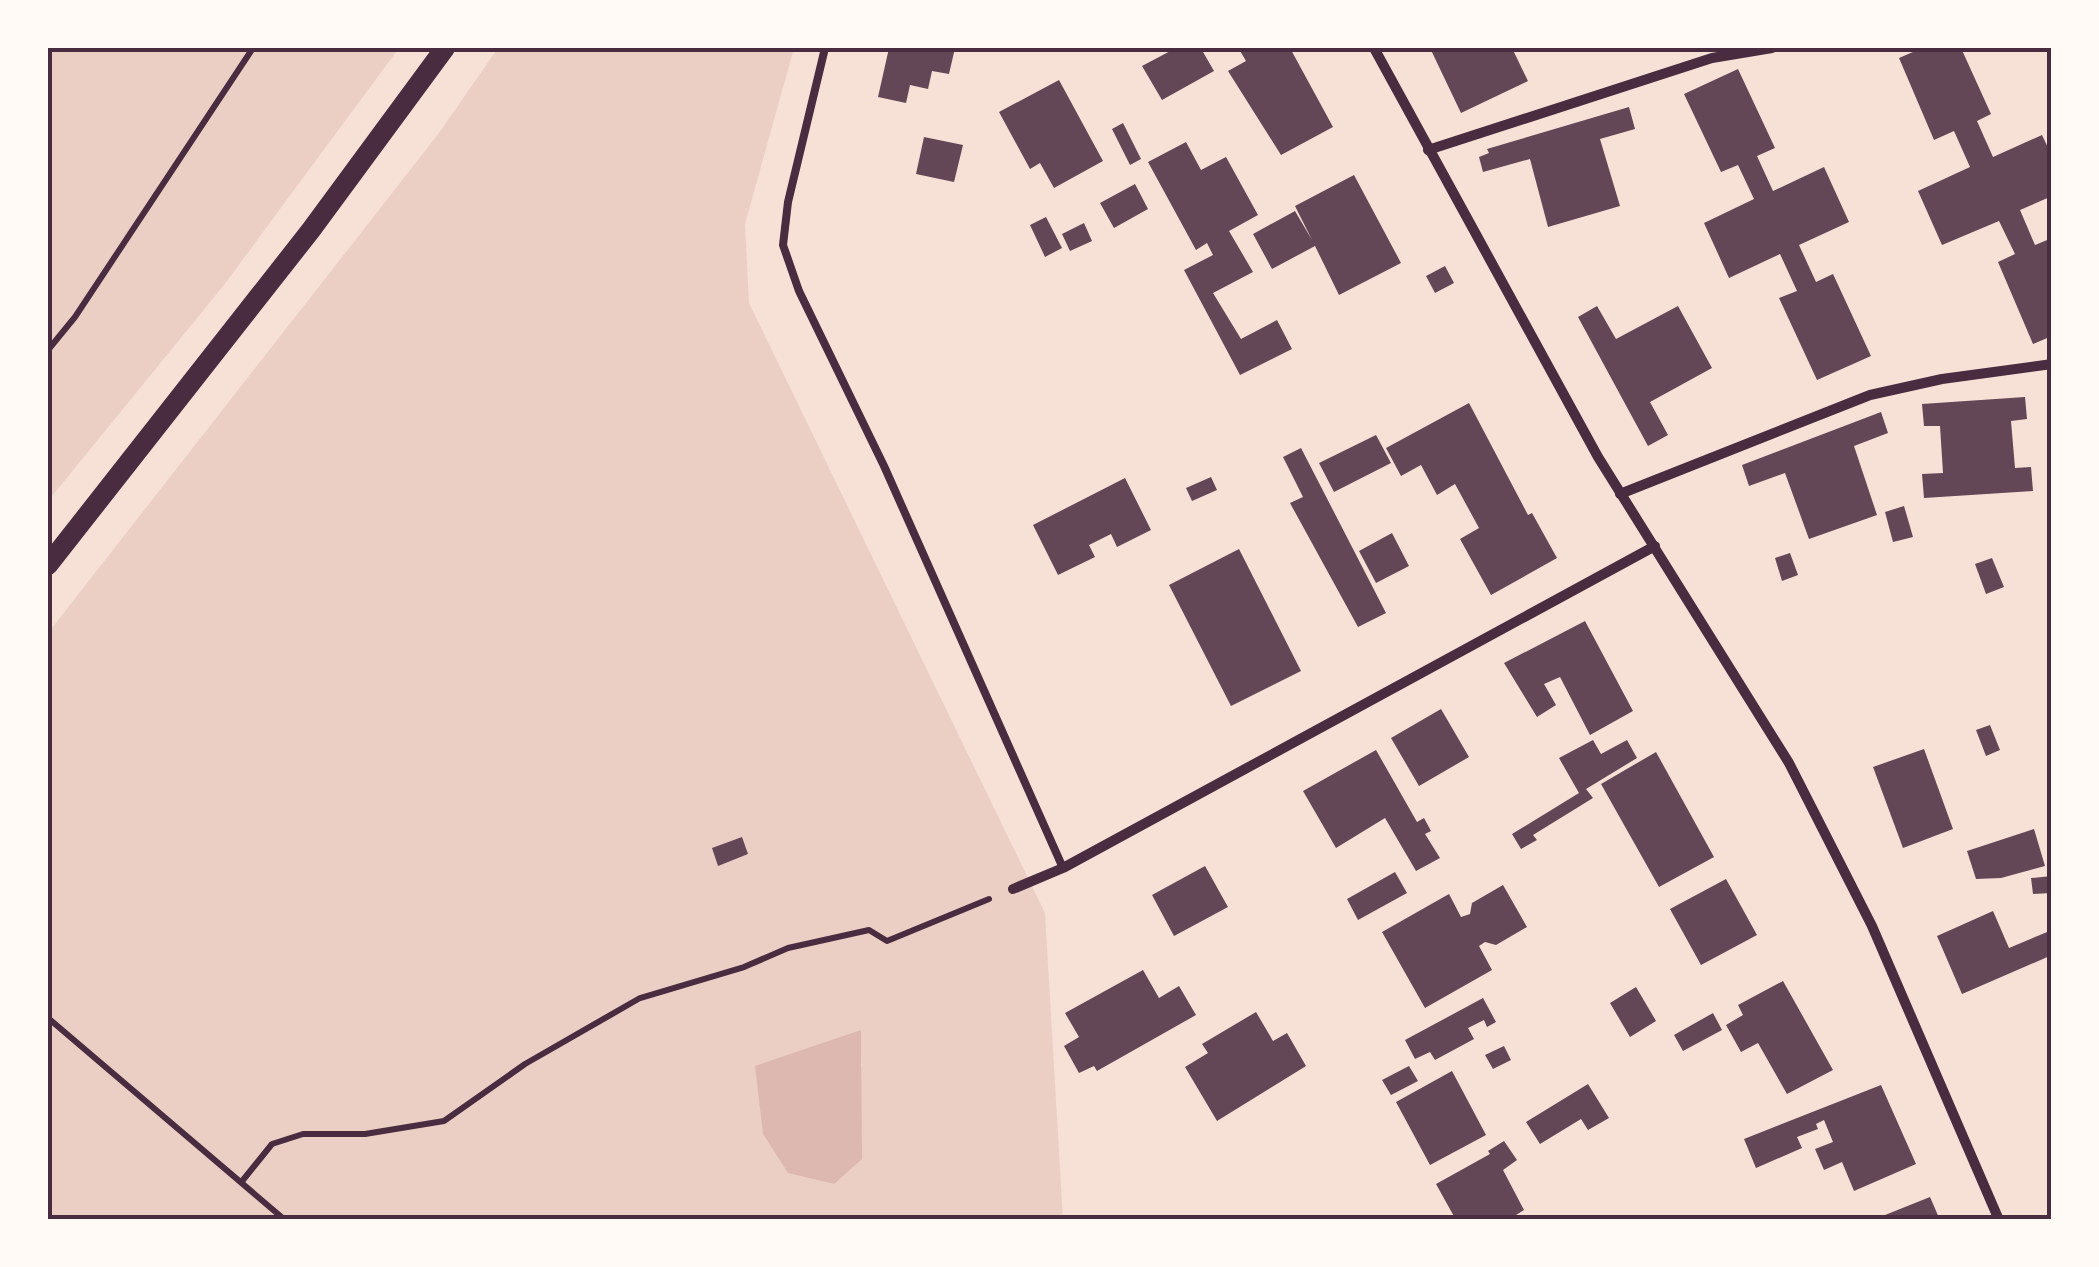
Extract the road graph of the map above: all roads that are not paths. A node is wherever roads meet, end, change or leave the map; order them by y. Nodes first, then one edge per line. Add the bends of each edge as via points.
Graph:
1 (445, 48) edge
2 (825, 48) edge
3 (1374, 48) edge
4 (1772, 48) edge
5 (1711, 53) edge
6 (1428, 150) junction
7 (2052, 364) edge
8 (1620, 494) junction
9 (1655, 546) junction
10 (48, 566) edge
11 (1063, 868) junction
12 (1013, 889) road end
13 (1999, 1220) edge

1 - 10 main road via 312,230
2 - 11 lane via 783,244
3 - 6 street
4 - 5 street
5 - 6 street
6 - 8 street
7 - 8 street via 1870,395
8 - 9 street
9 - 11 street
9 - 13 street via 1742,682 1828,838
11 - 12 street

